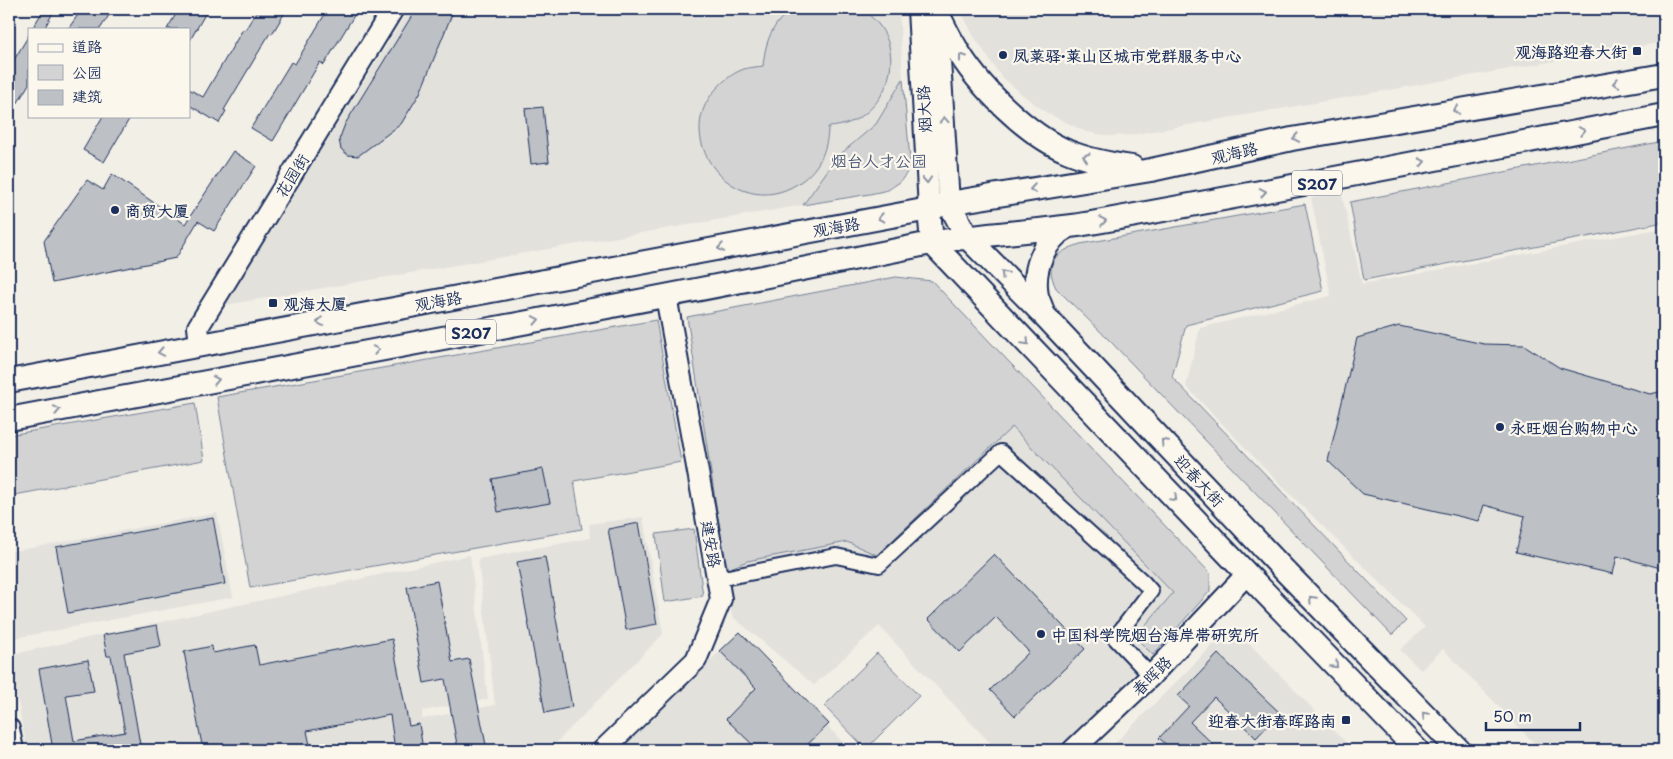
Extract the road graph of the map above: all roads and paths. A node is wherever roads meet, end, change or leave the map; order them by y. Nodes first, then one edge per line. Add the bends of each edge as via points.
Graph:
1 (393, 9) edge
2 (931, 10) edge
3 (1664, 74) edge
4 (1664, 115) edge
5 (1151, 170) junction
6 (939, 206) junction
7 (1067, 227) junction
8 (968, 237) junction
9 (932, 243) junction
10 (666, 296) junction
11 (1044, 316) junction
12 (200, 344) junction
13 (9, 381) edge
14 (9, 419) edge
15 (1246, 574) junction
16 (718, 579) junction
17 (1151, 676) junction
18 (9, 729) edge
19 (13, 750) edge
20 (603, 750) edge
21 (1073, 750) edge
22 (1417, 750) edge
23 (1459, 750) edge

1 - 12 street, 花园街 via 198,327
5 -> 2 main road via 1068,152 1039,135 981,84
2 - 6 street, 烟大路
3 -> 5 main road, 观海路 / S207 via 1292,139
7 -> 4 main road, S207 via 1326,181
5 -> 6 main road, 观海路 / S207
6 - 8 main road, 迎春大街
6 - 9 main road
6 -> 12 main road, 观海路 / S207
7 - 8 main road, S207
7 - 11 main road via 1055,234 1038,266 1037,296
8 - 9 main road, S207
11 -> 8 main road, 迎春大街
9 - 10 main road, S207
9 -> 15 main road, 迎春大街
14 -> 10 main road, S207
10 - 16 street, 建安路
23 -> 11 main road, 迎春大街
12 -> 13 main road, 观海路 / S207
15 - 17 street, 春晖路
15 -> 22 main road, 迎春大街
16 - 17 street via 836,556 879,565 1001,452 1151,591 1115,638
16 - 20 street, 建安路 via 721,599 696,660
17 - 21 street, 春晖路
18 - 19 street

